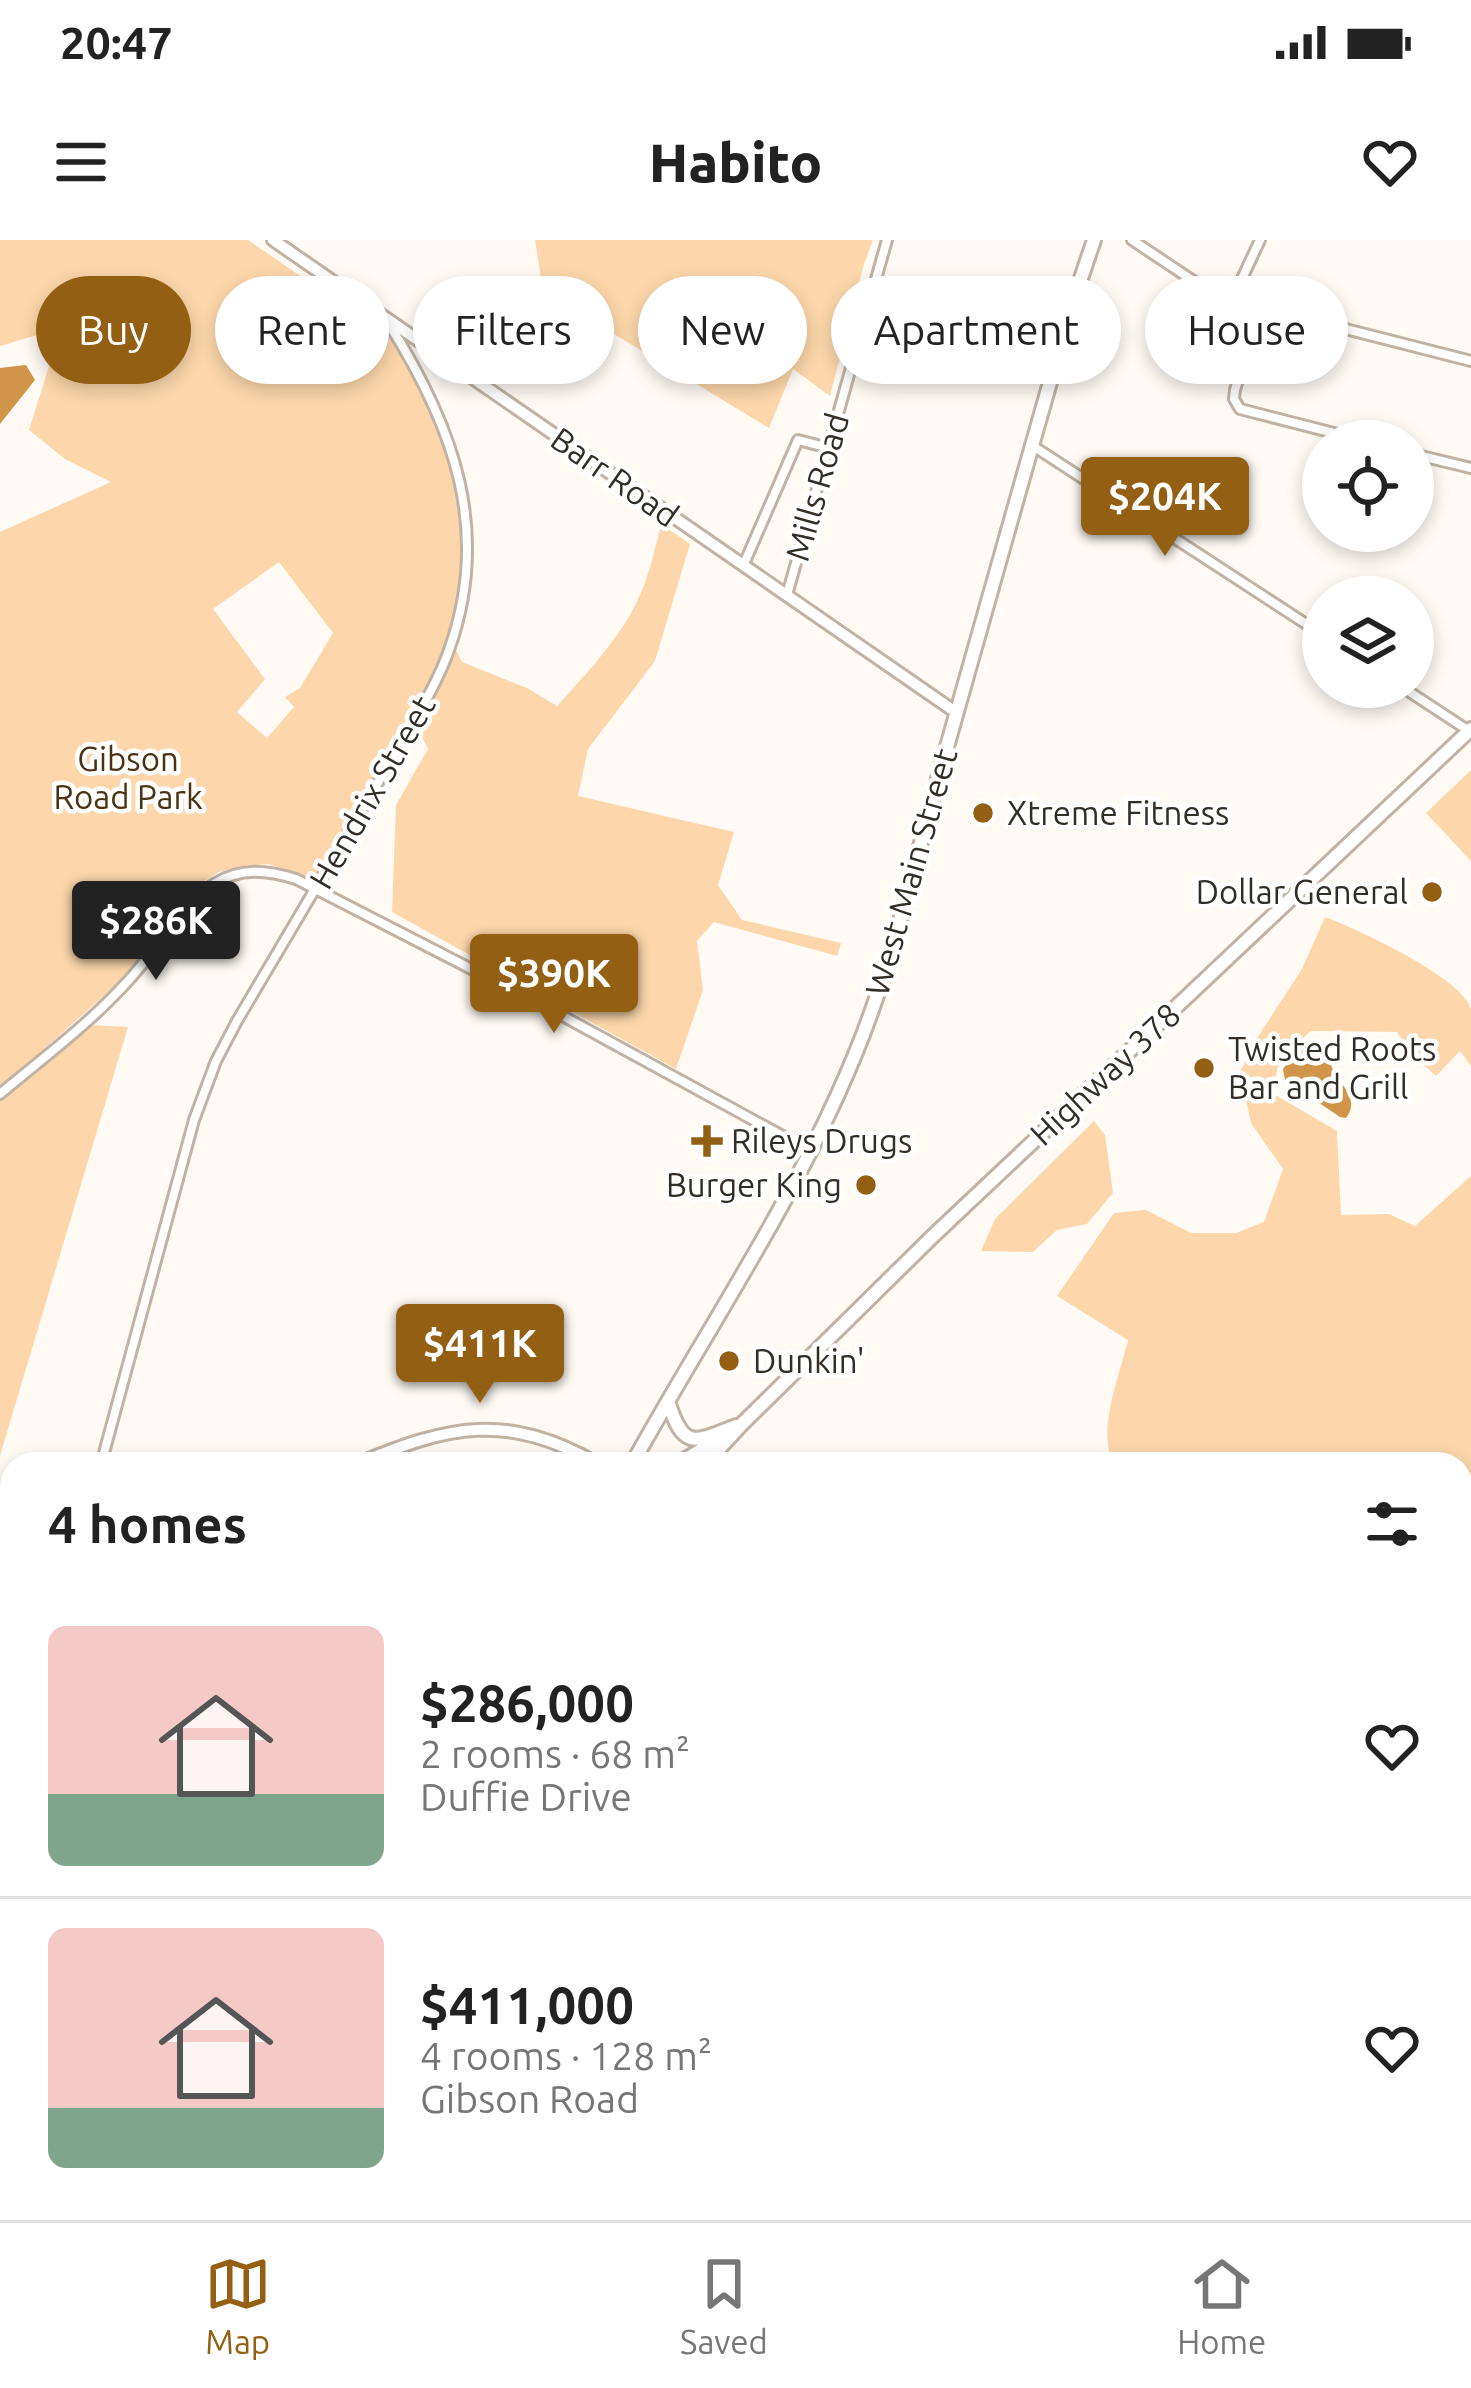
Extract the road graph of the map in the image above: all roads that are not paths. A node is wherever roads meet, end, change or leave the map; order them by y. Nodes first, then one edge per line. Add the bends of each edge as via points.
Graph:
1 (273, 240) edge
2 (887, 240) edge
3 (1094, 240) edge
4 (1132, 240) edge
5 (1260, 240) edge
6 (326, 276) edge
7 (1186, 276) edge
8 (1243, 276) edge
9 (389, 319) edge
10 (389, 322) edge
11 (1348, 330) edge
12 (1471, 361) edge
13 (1237, 384) edge
14 (1302, 425) edge
15 (1033, 446) junction
16 (829, 448) junction
17 (1434, 459) edge
18 (1471, 468) edge
19 (744, 564) junction
20 (787, 596) junction
21 (1302, 621) edge
22 (1434, 707) edge
23 (957, 713) junction
24 (1470, 730) edge
25 (315, 889) junction
26 (0, 1094) edge
27 (810, 1151) junction
28 (668, 1401) junction
29 (743, 1423) junction
30 (103, 1452) edge
31 (390, 1452) edge
32 (573, 1452) edge
33 (639, 1452) edge
34 (697, 1452) edge
35 (716, 1452) edge

1 - 6 street, Barr Road
2 - 16 street, Mills Road
3 - 15 main road, West Main Street
4 - 7 street
5 - 8 street
9 - 19 street, Barr Road
10 - 25 street, Hendrix Street via 430,393 455,460 467,515 467,571 440,675
11 - 12 street
13 - 14 street via 1240,409
15 - 21 street
15 - 23 main road, West Main Street
16 - 19 street via 797,440
16 - 20 street, Mills Road
17 - 18 street
19 - 20 street, Barr Road
20 - 23 street, Barr Road
22 - 24 street
23 - 27 main road, West Main Street via 873,1007
24 - 29 main road, Highway 378
25 - 26 street via 253,870 209,886 113,996
25 - 27 street
25 - 30 street, Hendrix Street via 202,1094
27 - 28 main road, West Main Street
28 - 29 main road via 688,1438
28 - 33 main road, West Main Street
29 - 34 main road
29 - 35 main road
31 - 32 street via 482,1429 544,1438

